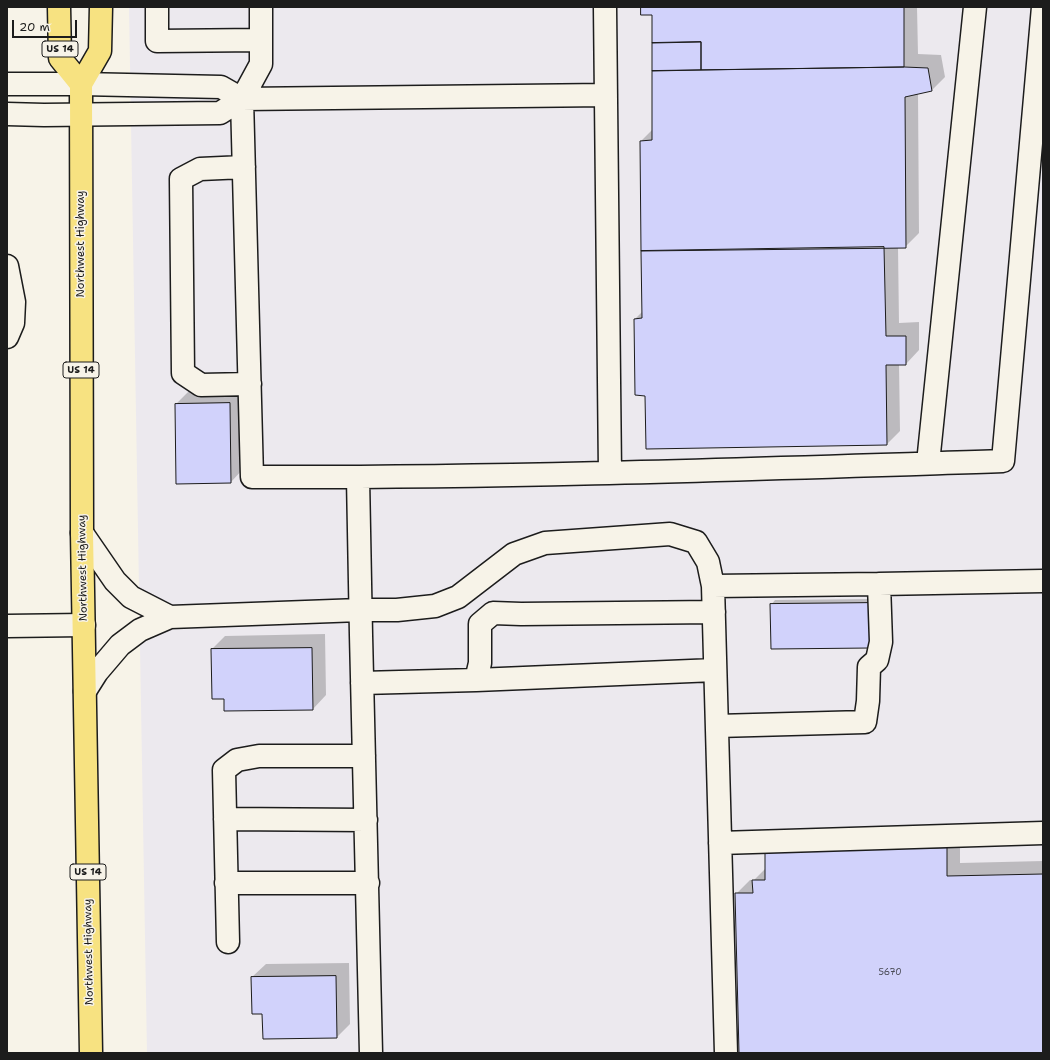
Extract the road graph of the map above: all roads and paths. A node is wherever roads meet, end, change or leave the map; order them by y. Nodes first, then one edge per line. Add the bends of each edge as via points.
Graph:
1 (59, 7) edge
2 (101, 7) edge
3 (156, 7) edge
4 (261, 7) edge
5 (605, 7) edge
6 (975, 7) edge
7 (1043, 7) edge
8 (261, 40) junction
9 (7, 84) edge
10 (81, 84) junction
11 (606, 95) junction
12 (242, 99) junction
13 (7, 114) edge
14 (81, 115) junction
15 (244, 167) junction
16 (7, 266) edge
17 (7, 337) edge
18 (250, 384) junction
19 (928, 463) junction
20 (610, 473) junction
21 (358, 478) junction
22 (82, 534) junction
23 (1043, 581) edge
24 (879, 584) junction
25 (713, 586) junction
26 (360, 610) junction
27 (714, 612) junction
28 (170, 617) junction
29 (7, 626) edge
30 (84, 626) junction
31 (716, 670) junction
32 (476, 680) junction
33 (362, 683) junction
34 (85, 691) junction
35 (717, 726) junction
36 (364, 756) junction
37 (225, 819) junction
38 (366, 820) junction
39 (1043, 833) edge
40 (720, 842) junction
41 (226, 883) junction
42 (368, 883) junction
43 (228, 942) dead end
44 (91, 1053) edge
45 (371, 1053) edge
46 (726, 1053) edge

1 - 10 main road, US 14 via 60,58
2 - 10 main road, Northwest Highway / US 14 via 100,51
3 - 8 lane via 157,41
4 - 8 lane
5 - 11 lane
6 - 19 lane
7 - 19 lane via 1003,461
8 - 12 lane via 261,64
9 - 10 lane
10 - 12 lane via 221,87
10 - 14 main road, Northwest Highway / US 14
11 - 12 lane
11 - 20 lane
12 - 14 lane via 220,114
12 - 15 lane
13 - 14 lane
14 - 22 main road, Northwest Highway / US 14
15 - 18 lane
15 - 18 lane via 200,169 181,179 183,373 201,385
16 - 17 lane via 14,302 13,324
18 - 21 lane via 252,477
19 - 20 lane
20 - 21 lane
21 - 26 lane
22 - 28 lane via 115,581 131,597
22 - 30 main road, Northwest Highway / US 14
23 - 24 lane
24 - 25 lane
24 - 35 lane via 881,642 877,660 869,667 865,722
25 - 26 lane via 708,562 696,542 670,534 545,543 514,554 458,597 435,606
25 - 27 lane
26 - 28 lane
26 - 33 lane
27 - 31 lane
27 - 32 lane via 493,613 480,624 480,663
28 - 34 lane via 140,630 120,645
29 - 30 lane
30 - 34 main road, Northwest Highway / US 14
31 - 32 lane
31 - 35 lane
32 - 33 lane
33 - 36 lane
34 - 44 main road, Northwest Highway / US 14
35 - 40 lane
36 - 37 lane via 259,756 237,760 224,770
36 - 38 lane
37 - 38 lane
37 - 41 lane
38 - 42 lane
39 - 40 lane
40 - 46 lane
41 - 42 lane
41 - 43 lane
42 - 45 lane

